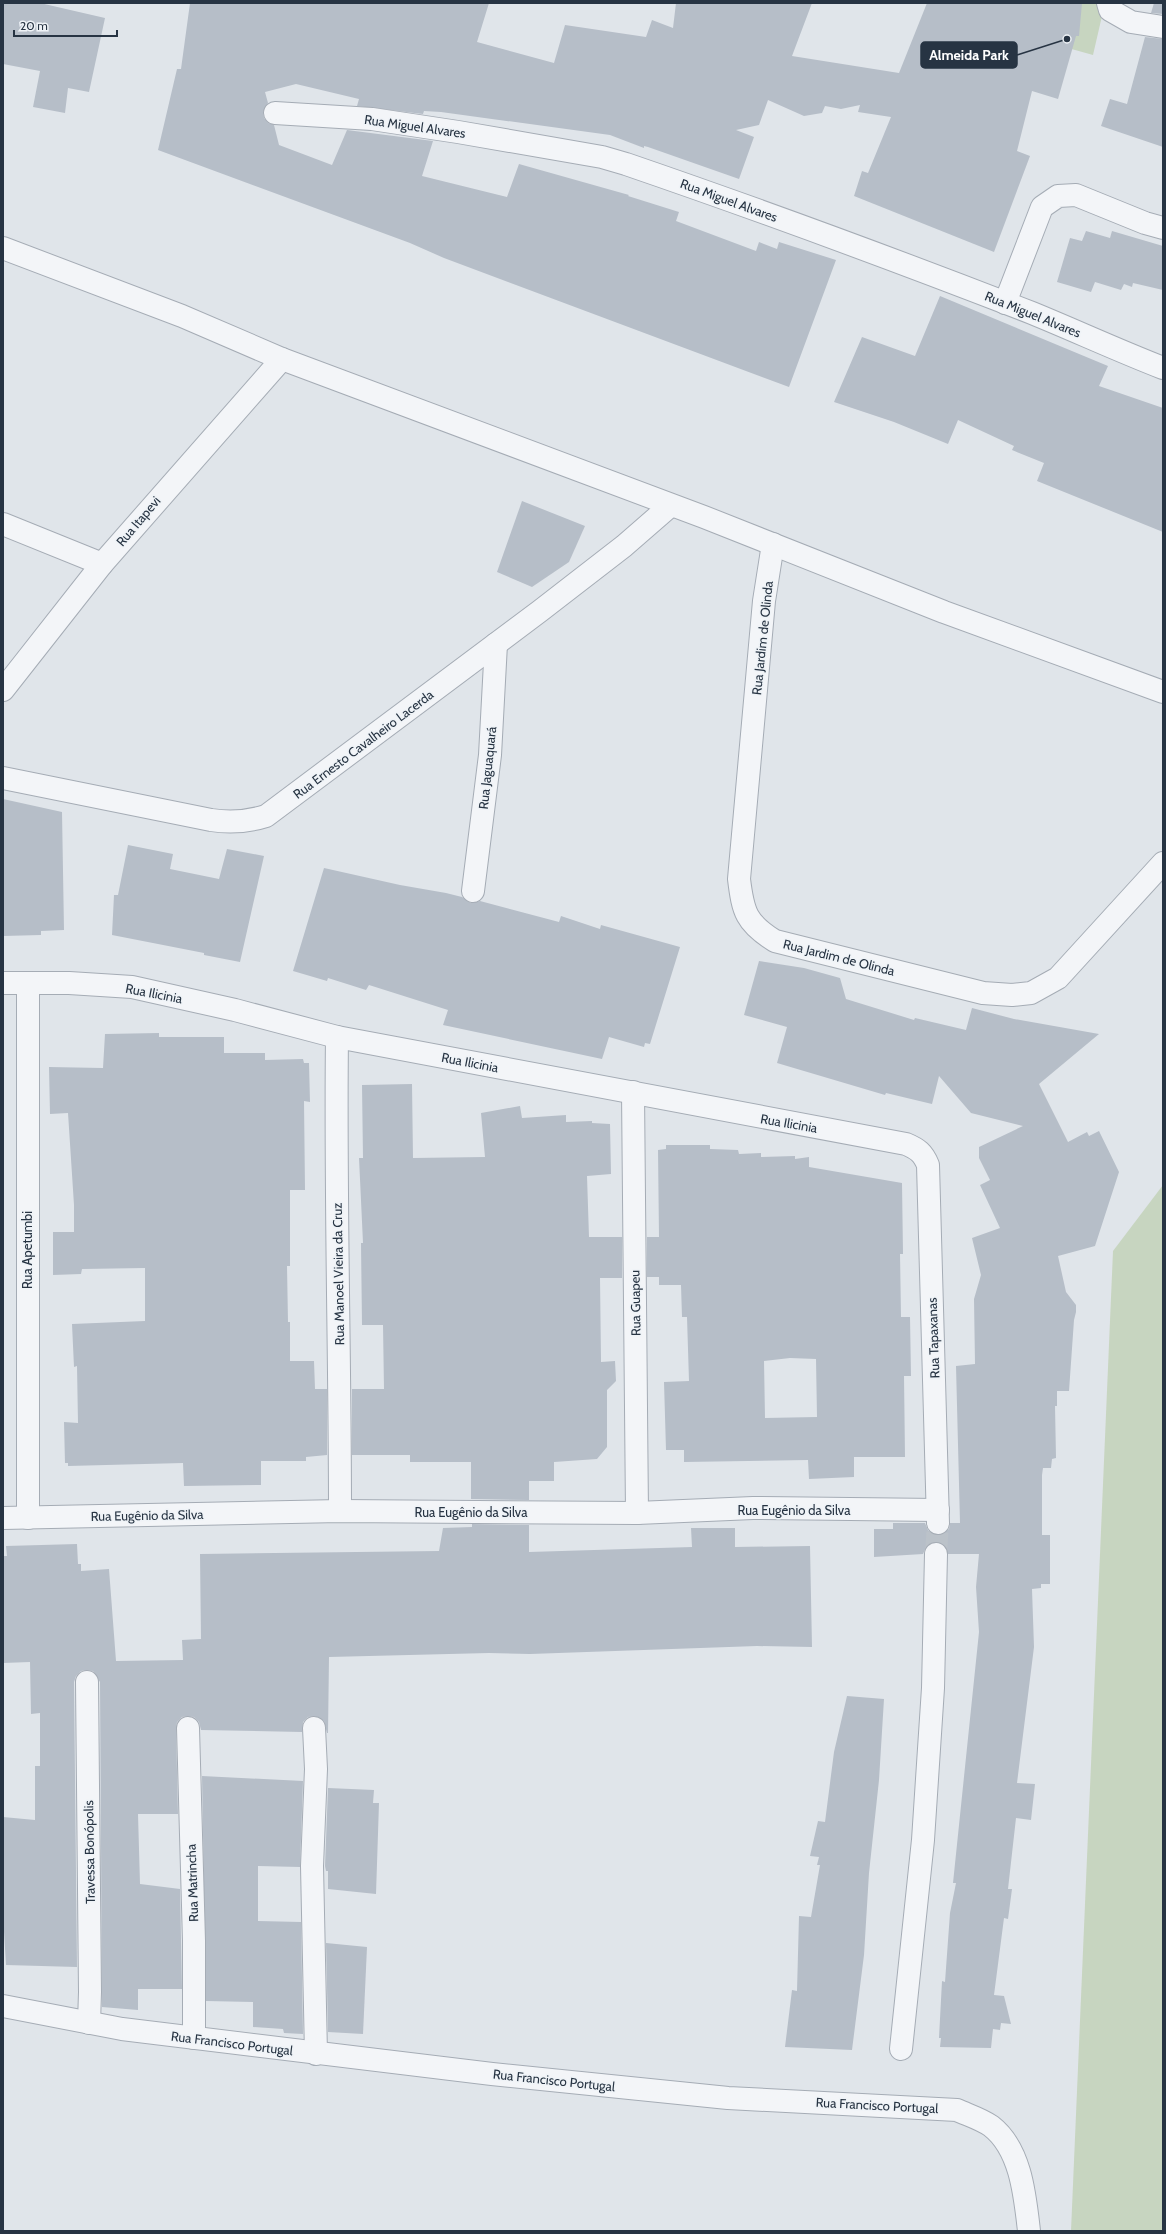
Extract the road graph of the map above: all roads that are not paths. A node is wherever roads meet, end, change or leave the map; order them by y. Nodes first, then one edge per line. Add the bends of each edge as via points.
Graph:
1 (1108, 3) edge
2 (1163, 27) edge
3 (275, 113) dead end
4 (1163, 228) edge
5 (3, 248) edge
6 (1005, 303) junction
7 (282, 359) junction
8 (1163, 368) edge
9 (670, 506) junction
10 (3, 524) edge
11 (774, 544) junction
12 (102, 564) junction
13 (496, 644) junction
14 (3, 690) edge
15 (1163, 692) edge
16 (3, 778) edge
17 (1163, 863) edge
18 (473, 891) dead end
19 (28, 982) junction
20 (3, 983) edge
21 (337, 1037) junction
22 (633, 1092) junction
23 (928, 1165) joint
24 (340, 1510) junction
25 (637, 1513) junction
26 (938, 1517) joint
27 (3, 1518) edge
28 (28, 1518) junction
29 (936, 1554) tunnel mouth
30 (87, 1682) dead end
31 (188, 1728) dead end
32 (314, 1728) dead end
33 (3, 2006) edge
34 (89, 2023) junction
35 (194, 2038) junction
36 (901, 2049) dead end
37 (316, 2054) junction
38 (1029, 2231) edge

1 - 2 street via 1110,10 1131,22
3 - 6 street, Rua Miguel Alvares via 372,119 602,157 699,189
4 - 6 street via 1076,194 1058,196 1042,207
5 - 7 street via 182,316
6 - 8 street, Rua Miguel Alvares
7 - 9 street
7 - 12 street, Rua Itapevi
9 - 11 street
9 - 13 street, Rua Ernesto Cavalheiro Lacerda via 624,546
10 - 12 street
11 - 15 street via 944,612
11 - 17 street, Rua Jardim de Olinda via 764,601 739,879 745,912 757,930 775,941 983,993 1031,993 1058,978
12 - 14 street, Rua Itapevi
13 - 16 street, Rua Ernesto Cavalheiro Lacerda via 280,806 266,816 250,821 231,823 211,820
13 - 18 street, Rua Jaguaquará via 490,755
19 - 20 street, Rua Ilicinia
19 - 21 street, Rua Ilicinia via 132,987 235,1010
19 - 28 street, Rua Apetumbi
21 - 22 street, Rua Ilicinia
21 - 24 street, Rua Manoel Vieira da Cruz
22 - 23 street, Rua Ilicinia via 906,1144 918,1149
22 - 25 street, Rua Guapeu
23 - 26 street, Rua Tapaxanas
24 - 25 street, Rua Eugênio da Silva
24 - 28 street, Rua Eugênio da Silva
25 - 26 street, Rua Eugênio da Silva via 753,1508
27 - 28 street, Rua Eugênio da Silva
29 - 36 street via 933,1688 923,1840
30 - 34 street, Travessa Bonópolis
31 - 35 street, Rua Matrincha
32 - 37 street via 316,1769 312,1866
33 - 34 street, Rua Francisco Portugal
34 - 35 street, Rua Francisco Portugal
35 - 37 street, Rua Francisco Portugal
37 - 38 street, Rua Francisco Portugal via 728,2098 957,2110 991,2126 1011,2150 1025,2194

